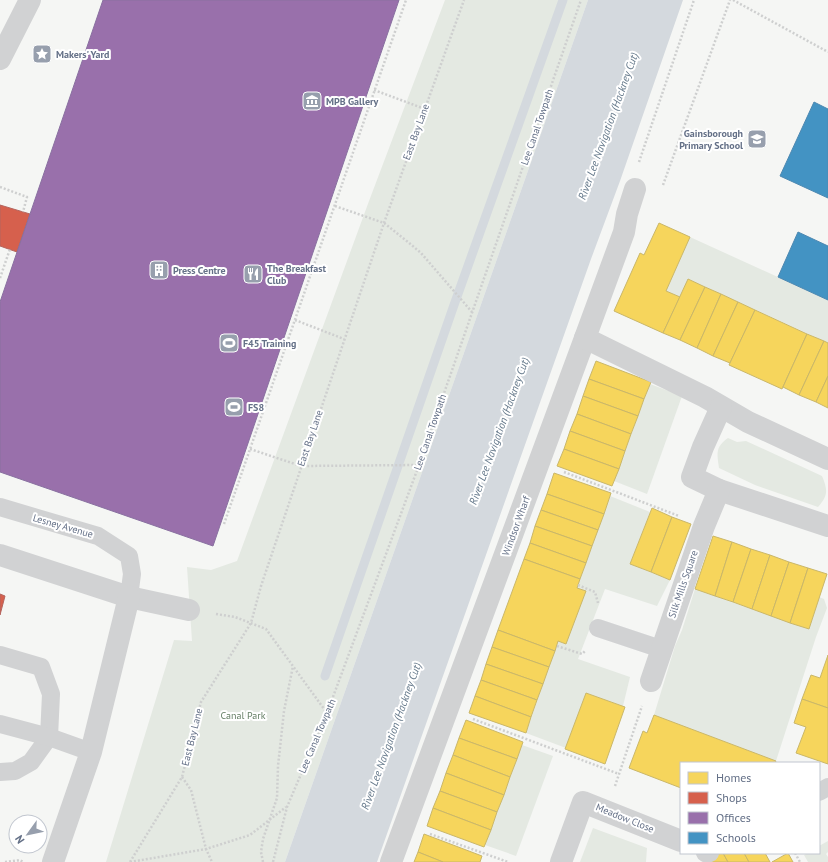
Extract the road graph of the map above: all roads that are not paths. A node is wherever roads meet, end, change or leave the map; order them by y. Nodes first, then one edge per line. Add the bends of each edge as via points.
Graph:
1 (30, 0) edge
2 (0, 59) edge
3 (635, 189) dead end
4 (585, 338) junction
5 (721, 407) junction
6 (828, 459) edge
7 (719, 490) junction
8 (0, 507) edge
9 (828, 530) edge
10 (0, 555) edge
11 (129, 597) junction
12 (190, 610) road end
13 (598, 628) dead end
14 (661, 650) junction
15 (0, 655) edge
16 (651, 681) road end
17 (0, 724) edge
18 (49, 736) junction
19 (91, 752) junction
20 (0, 772) edge
21 (680, 841) edge
22 (53, 862) edge
23 (391, 862) edge
24 (561, 862) edge

1 - 2 street
3 - 4 street, Windsor Wharf via 624,232
4 - 5 street
4 - 23 street, Windsor Wharf
5 - 6 street
5 - 7 street via 692,477
7 - 9 street
7 - 14 street, Silk Mills Square
8 - 11 lane, Lesney Avenue via 98,536 129,556 132,574
10 - 11 street
11 - 12 street
11 - 19 street
13 - 14 lane
14 - 16 street, Silk Mills Square
15 - 18 lane via 41,667 51,694
17 - 18 lane
18 - 19 lane
18 - 20 lane via 31,762 16,771
19 - 22 street
21 - 24 street, Meadow Close via 584,802

